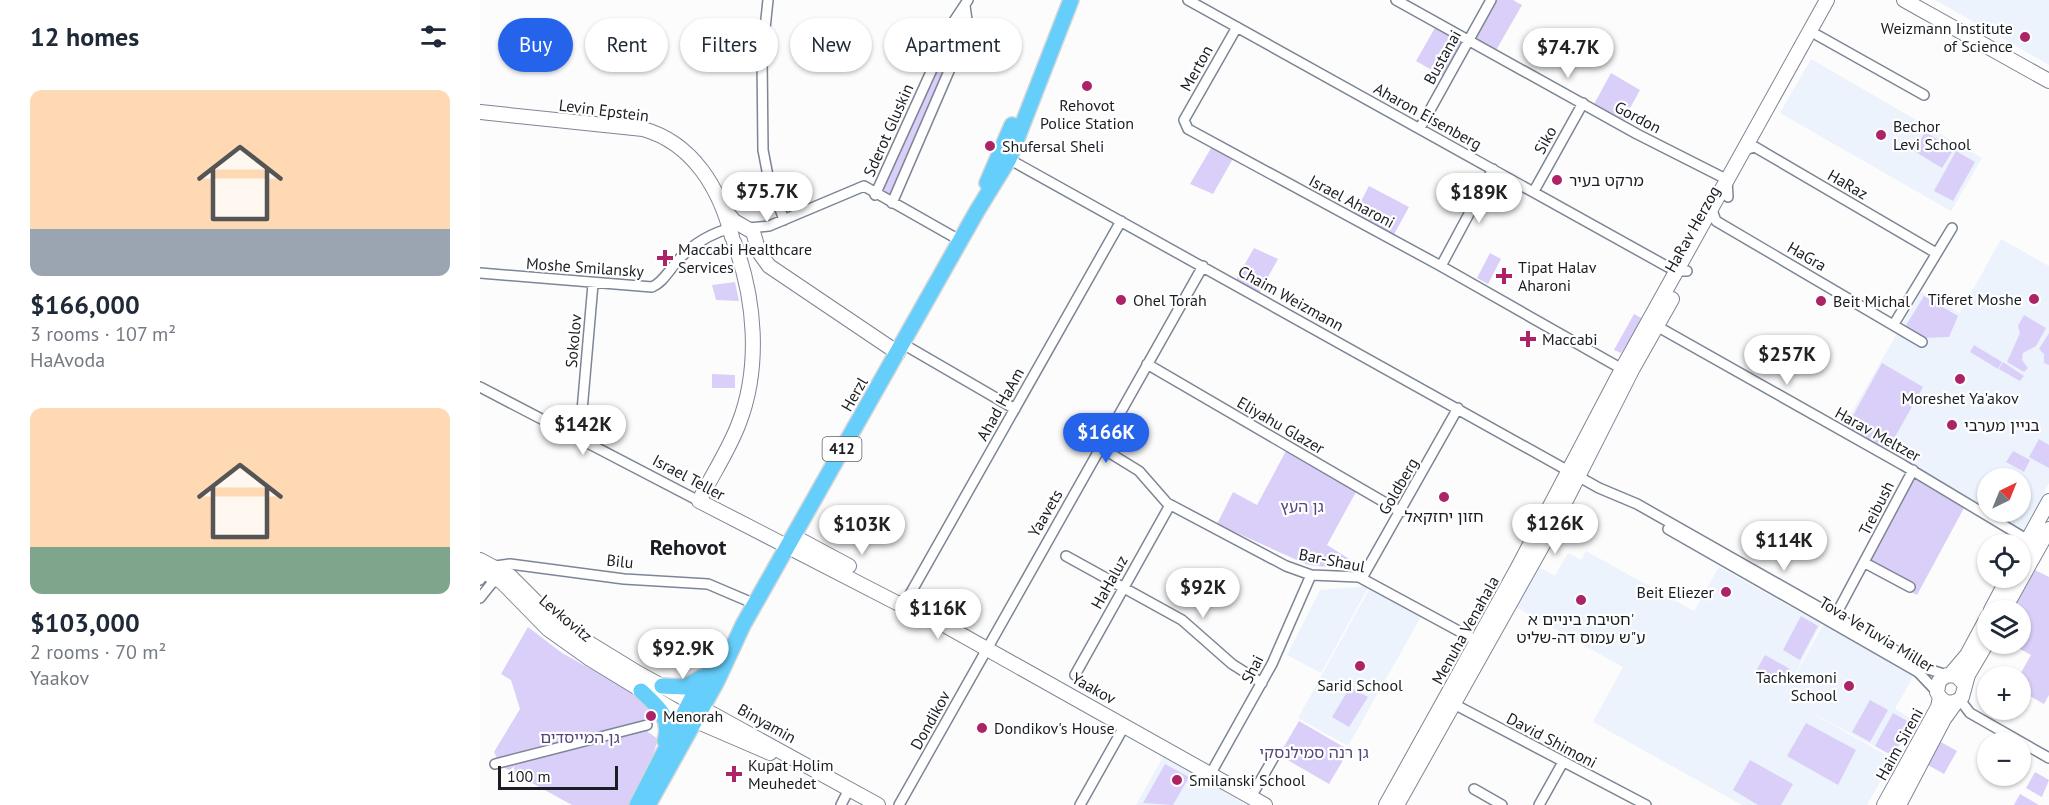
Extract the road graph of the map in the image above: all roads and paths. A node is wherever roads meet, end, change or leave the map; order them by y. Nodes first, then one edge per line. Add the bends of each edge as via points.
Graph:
1 (768, 0) edge
2 (1062, 0) edge
3 (1071, 0) edge
4 (1188, 0) edge
5 (1396, 0) edge
6 (1491, 0) edge
7 (1827, 0) edge
8 (1836, 0) edge
9 (1904, 0) edge
10 (967, 3) edge
11 (1236, 27) junction
12 (1817, 35) junction
13 (1469, 39) junction
14 (2047, 76) edge
15 (1924, 95) dead end
16 (1583, 103) junction
17 (480, 112) edge
18 (1184, 123) joint
19 (1420, 128) junction
20 (1750, 148) junction
21 (1004, 157) junction
22 (1493, 169) junction
23 (1727, 180) junction
24 (1534, 191) junction
25 (875, 195) junction
26 (1728, 197) junction
27 (892, 203) junction
28 (1714, 215) junction
29 (784, 220) junction
30 (1121, 220) junction
31 (769, 226) junction
32 (1952, 228) dead end
33 (738, 231) junction
34 (961, 241) junction
35 (757, 243) junction
36 (1936, 253) junction
37 (1203, 266) junction
38 (1441, 266) junction
39 (1682, 271) junction
40 (778, 272) junction
41 (480, 273) edge
42 (593, 284) junction
43 (746, 285) junction
44 (1653, 324) junction
45 (1894, 324) junction
46 (1922, 342) dead end
47 (901, 348) junction
48 (1147, 364) junction
49 (1628, 368) junction
50 (480, 387) edge
51 (1458, 408) junction
52 (1015, 409) junction
53 (575, 436) junction
54 (1100, 447) junction
55 (1912, 470) junction
56 (1574, 475) junction
57 (699, 501) junction
58 (2049, 501) edge
59 (1170, 505) junction
60 (1401, 512) junction
61 (2049, 529) edge
62 (2018, 534) edge
63 (2031, 534) edge
64 (791, 540) junction
65 (1066, 556) dead end
66 (1865, 563) junction
67 (485, 571) edge
68 (1311, 574) junction
69 (1362, 578) junction
70 (1124, 586) junction
71 (1910, 588) dead end
72 (480, 598) edge
73 (2010, 600) edge
74 (905, 603) junction
75 (755, 604) junction
76 (1834, 620) junction
77 (743, 625) junction
78 (1977, 636) edge
79 (1482, 642) junction
80 (986, 649) junction
81 (1981, 654) edge
82 (706, 673) junction
83 (1075, 675) dead end
84 (1948, 675) junction
85 (1262, 683) junction
86 (1965, 685) junction
87 (662, 686) junction
88 (641, 691) junction
89 (1938, 695) junction
90 (1958, 701) junction
91 (1450, 702) junction
92 (693, 711) junction
93 (647, 725) dead end
94 (1125, 725) junction
95 (1275, 757) dead end
96 (2049, 758) edge
97 (659, 759) junction
98 (1563, 762) junction
99 (495, 764) dead end
100 (1211, 773) junction
101 (1474, 789) dead end
102 (1251, 797) junction
103 (843, 800) edge
104 (637, 805) edge
105 (648, 805) edge
106 (864, 805) edge
107 (878, 805) edge
108 (899, 805) edge
109 (1080, 805) edge
110 (1265, 805) edge
111 (1386, 805) edge
112 (1397, 805) edge
113 (1503, 805) edge
114 (1539, 805) edge
115 (1646, 805) edge
116 (1884, 805) edge
117 (1899, 805) edge

1 - 29 street via 762,57 763,150
2 - 21 main road, Herzl / 412
3 - 21 main road, Herzl / 412
4 - 11 street, Aharon Eisenberg
5 - 13 street, Gordon
6 - 13 street, Bustanai
7 - 20 street, HaRav Herzog
8 - 12 street, HaRav Herzog
9 - 14 street
10 - 25 street, Sderot Gluskin via 954,21
10 - 27 street, Sderot Gluskin via 968,27
11 - 18 street, Merton
11 - 19 street, Aharon Eisenberg
12 - 15 street
12 - 20 street, HaRav Herzog
13 - 16 street, Gordon
13 - 19 street, Bustanai
16 - 23 street, Gordon
16 - 24 street, Siko
17 - 33 street, Levin Epstein via 656,133 678,144 696,161
18 - 38 street, Israel Aharoni via 1188,129
19 - 22 street, Aharon Eisenberg
20 - 23 street, HaRav Herzog
20 - 26 street, HaRav Herzog
20 - 36 street, HaRaz
21 - 30 street, Chaim Weizmann
21 - 34 main road, Herzl / 412
22 - 24 street, Aharon Eisenberg
22 - 38 street
23 - 26 street
23 - 28 street, HaRav Herzog
24 - 39 street, Aharon Eisenberg
25 - 27 street
25 - 29 street, Sderot Gluskin via 864,186
26 - 28 street, HaRav Herzog
27 - 34 street
28 - 39 street, HaRav Herzog
28 - 45 street, HaGra
29 - 31 street, Sderot Gluskin
30 - 37 street, Chaim Weizmann
30 - 52 street, Ahad HaAm
31 - 33 street, Sderot Gluskin
31 - 35 street, Sderot Gluskin
32 - 36 street
33 - 35 street, Levin Epstein
33 - 35 street via 740,249 754,250
33 - 42 street, Moshe Smilansky via 705,237 654,287
33 - 43 street
34 - 47 main road, Herzl / 412
35 - 40 street, Levin Epstein via 763,259
36 - 45 street
37 - 48 street, Yaavets
37 - 51 street, Chaim Weizmann
38 - 49 street, Israel Aharoni
39 - 44 street, HaRav Herzog
40 - 43 street via 758,270
40 - 47 street, Levin Epstein
41 - 42 street, Moshe Smilansky
42 - 53 street, Sokolov via 582,411
43 - 57 street via 752,322 747,393 739,423
44 - 49 street, HaRav Herzog
44 - 55 street, Harav Meltzer
45 - 46 street, HaGra
47 - 52 street
47 - 64 main road, Herzl / 412
48 - 54 street, Yaavets
48 - 60 street, Eliyahu Glazer
49 - 56 street, HaRav Herzog
50 - 53 street, Israel Teller
51 - 56 street, Chaim Weizmann
51 - 60 street, Goldberg
52 - 74 street, Ahad HaAm
53 - 57 street, Israel Teller
54 - 59 street via 1140,471
54 - 80 street, Yaavets
55 - 62 street, Harav Meltzer
55 - 66 street, Treibush
56 - 76 street, Tova VeTuvia Miller
56 - 79 street, Menuha Venahala via 1516,572
57 - 64 street, Israel Teller via 770,538
58 - 63 street
59 - 68 street, Bar-Shaul via 1286,566
59 - 70 street, HaHaluz
60 - 69 street, Goldberg
61 - 73 street
64 - 74 street, Yaakov via 897,603
64 - 75 main road, Herzl / 412
65 - 70 street
66 - 71 street
66 - 76 street, Treibush
67 - 72 street
67 - 75 street, Bilu via 510,564 624,579 708,584
67 - 87 street, Levkovitz via 510,576 576,635
67 - 88 street, Levkovitz via 512,591 553,633
68 - 69 street, Bar-Shaul
68 - 85 street, Shai
69 - 79 street, Bar-Shaul
70 - 83 street, HaHaluz
70 - 85 street via 1182,620 1228,661
74 - 80 street, Yaakov
75 - 77 main road, Herzl / 412
76 - 84 street, Tova VeTuvia Miller via 1928,669
76 - 89 street, Tova VeTuvia Miller via 1918,672
77 - 82 main road, Herzl / 412
77 - 92 main road, Herzl / 412
78 - 84 street via 1967,655
79 - 91 street, Menuha Venahala
80 - 94 street, Yaakov
80 - 108 street, Dondikov
81 - 86 street
82 - 87 main road via 690,686
82 - 92 main road, Herzl / 412
84 - 86 street via 1957,676
84 - 89 street via 1939,681
85 - 100 street, Shai
86 - 90 street via 1964,695
87 - 92 street, Levkovitz
88 - 92 street, Levkovitz
88 - 97 main road via 659,707 667,723
89 - 90 street via 1948,702
89 - 116 street, Haim Sireni via 1938,706
90 - 96 street via 1970,713
90 - 117 street, Haim Sireni via 1944,719
91 - 98 street, David Shimoni
91 - 111 street, Menuha Venahala
91 - 112 street, Menuha Venahala
92 - 97 main road, Herzl / 412
92 - 103 street, Binyamin via 713,726 782,759
92 - 105 main road, Herzl / 412
92 - 107 street, Binyamin
93 - 99 street
94 - 100 street, Yaakov
94 - 109 street
95 - 102 street
97 - 104 main road, Herzl / 412
98 - 114 street
98 - 115 street, David Shimoni
100 - 102 street, Yaakov
101 - 113 street
102 - 110 street, Yaakov
103 - 106 street, Binyamin

